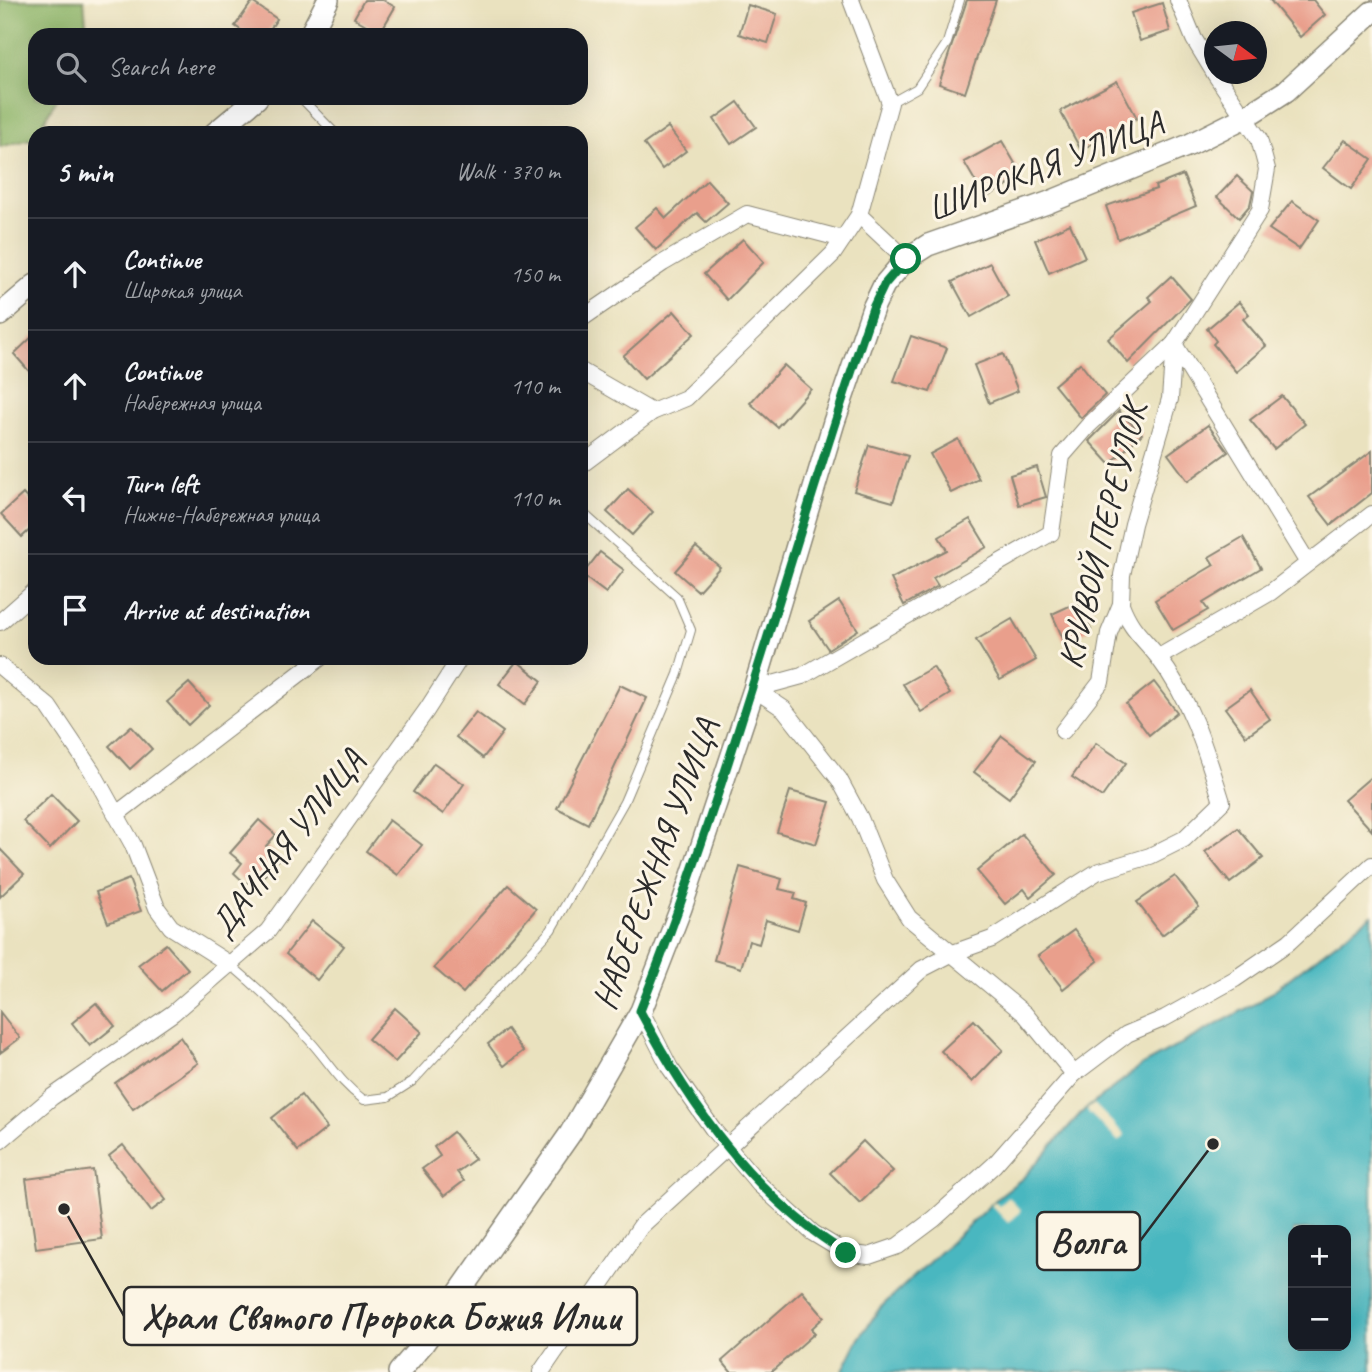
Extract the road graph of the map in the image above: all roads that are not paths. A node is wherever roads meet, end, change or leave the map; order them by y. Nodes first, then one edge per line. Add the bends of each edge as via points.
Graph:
1 (328, 0) edge
2 (851, 0) edge
3 (960, 0) edge
4 (1178, 0) edge
5 (1371, 17) edge
6 (314, 28) edge
7 (1204, 55) edge
8 (1222, 84) edge
9 (890, 103) junction
10 (249, 105) edge
11 (308, 105) edge
12 (1245, 117) junction
13 (223, 126) edge
14 (328, 126) edge
15 (859, 215) junction
16 (843, 239) junction
17 (906, 259) junction
18 (28, 291) edge
19 (588, 313) edge
20 (0, 315) edge
21 (1174, 344) junction
22 (588, 375) edge
23 (652, 412) junction
24 (588, 460) edge
25 (1372, 514) edge
26 (588, 516) edge
27 (1308, 563) junction
28 (28, 597) edge
29 (1121, 604) junction
30 (0, 622) edge
31 (1159, 657) junction
32 (311, 665) edge
33 (456, 665) edge
34 (0, 666) edge
35 (754, 689) junction
36 (1063, 731) dead end
37 (118, 813) junction
38 (1372, 864) edge
39 (953, 953) junction
40 (231, 965) junction
41 (640, 1011) junction
42 (1074, 1074) junction
43 (0, 1141) edge
44 (728, 1147) junction
45 (399, 1372) edge
46 (541, 1372) edge

1 - 6 street
2 - 9 street
3 - 9 lane via 947,43 917,88
4 - 7 street, КРИВОЙ ПЕРЕУЛОК
5 - 12 street, ШИРОКАЯ УЛИЦА via 1286,91
8 - 12 street, КРИВОЙ ПЕРЕУЛОК
9 - 15 street
10 - 13 street
11 - 14 lane
12 - 17 street, ШИРОКАЯ УЛИЦА via 1189,145 1048,202 928,245
12 - 21 street, КРИВОЙ ПЕРЕУЛОК via 1259,139 1267,169 1266,192 1260,210
15 - 16 street
15 - 17 street
16 - 19 street via 747,214
16 - 23 street via 686,398
17 - 35 street, ШИРОКАЯ УЛИЦА via 884,285 873,308 797,537
18 - 20 street
21 - 27 street
21 - 29 street, КРИВОЙ ПЕРЕУЛОК via 1170,399 1133,524
21 - 35 street, КРИВОЙ ПЕРЕУЛОК via 1062,456 1051,533 802,676
22 - 23 street
23 - 24 street
25 - 27 street
26 - 40 lane via 677,597 691,630 678,674 624,802 551,930 413,1081 388,1097 364,1100 343,1085 285,1014
27 - 31 street via 1271,592
28 - 30 street
29 - 31 street via 1130,628
29 - 36 street, КРИВОЙ ПЕРЕУЛОК via 1109,633 1101,682
31 - 39 street via 1199,726 1222,802 1184,839 1150,856 1097,872 992,939
32 - 37 street
33 - 40 street, ДАЧНАЯ УЛИЦА via 268,931
34 - 37 street via 49,707
35 - 39 street via 784,709 815,745 839,779 909,918
35 - 41 street, НАБЕРЕЖНАЯ УЛИЦА via 681,908
37 - 40 street via 157,908 171,927
38 - 42 street via 1289,942 1224,985 1127,1034
39 - 42 street via 1025,1014
39 - 44 street via 922,969
40 - 43 street, ДАЧНАЯ УЛИЦА
41 - 44 street via 670,1068
41 - 45 street, НАБЕРЕЖНАЯ УЛИЦА via 570,1133
42 - 44 street via 994,1165 934,1219 898,1246 869,1256 846,1253 813,1233 759,1184
44 - 46 street via 641,1226

